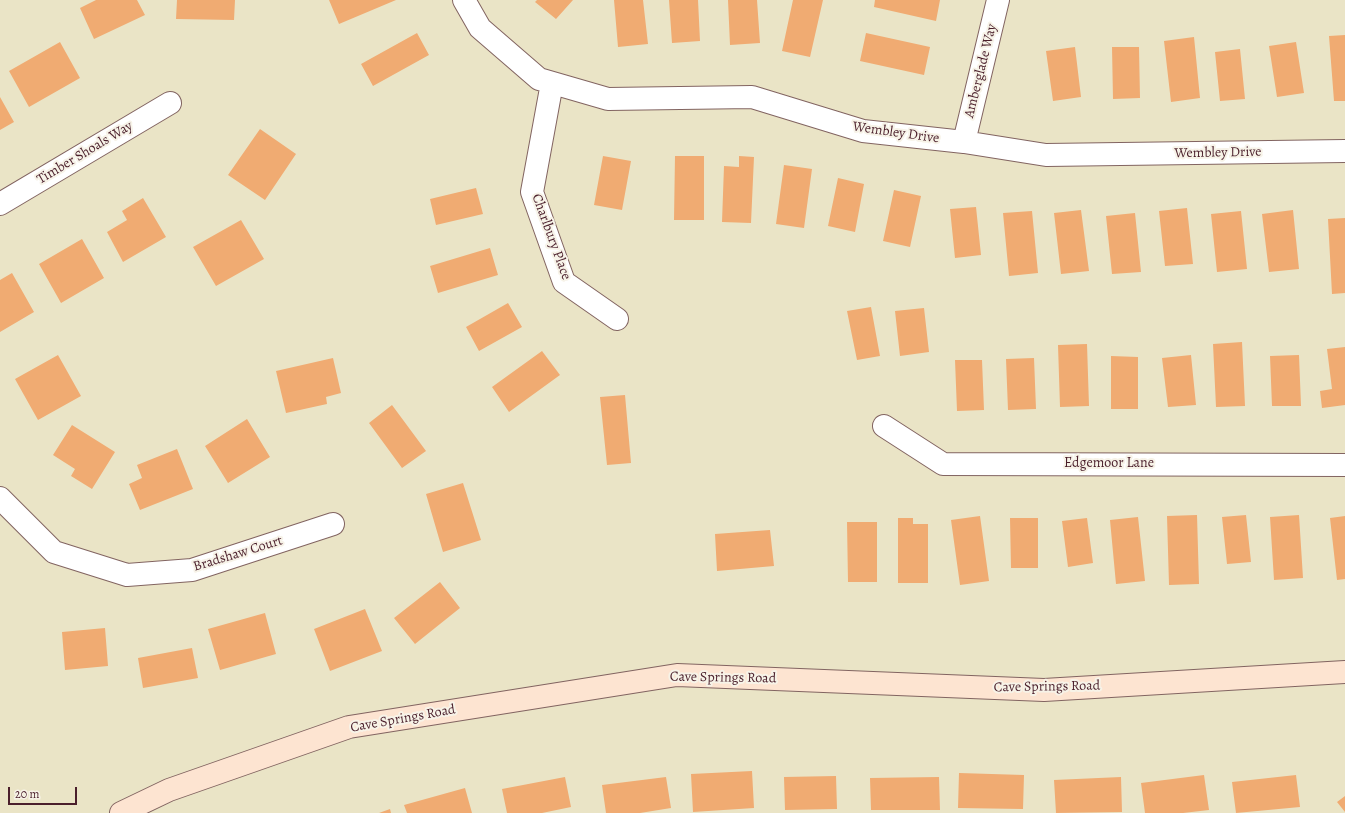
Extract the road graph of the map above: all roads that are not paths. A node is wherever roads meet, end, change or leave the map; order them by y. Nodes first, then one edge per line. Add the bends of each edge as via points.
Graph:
1 (464, 0) edge
2 (998, 0) edge
3 (552, 83) junction
4 (170, 103) dead end
5 (964, 142) junction
6 (1345, 151) edge
7 (0, 204) edge
8 (617, 319) dead end
9 (884, 426) dead end
10 (1345, 465) edge
11 (0, 498) edge
12 (332, 524) dead end
13 (1345, 672) edge
14 (121, 813) edge

1 - 3 street, Wembley Drive via 480,28 539,79
2 - 5 street, Amberglade Way
3 - 5 street, Wembley Drive via 608,99 752,97 863,131
3 - 8 street, Charlbury Place via 532,192 564,282
4 - 7 street, Timber Shoals Way
5 - 6 street, Wembley Drive via 1046,155
9 - 10 street, Edgemoor Lane via 943,464
11 - 12 street, Bradshaw Court via 54,552 127,575 192,570
13 - 14 street, Cave Springs Road via 1044,690 677,675 349,727 169,790

